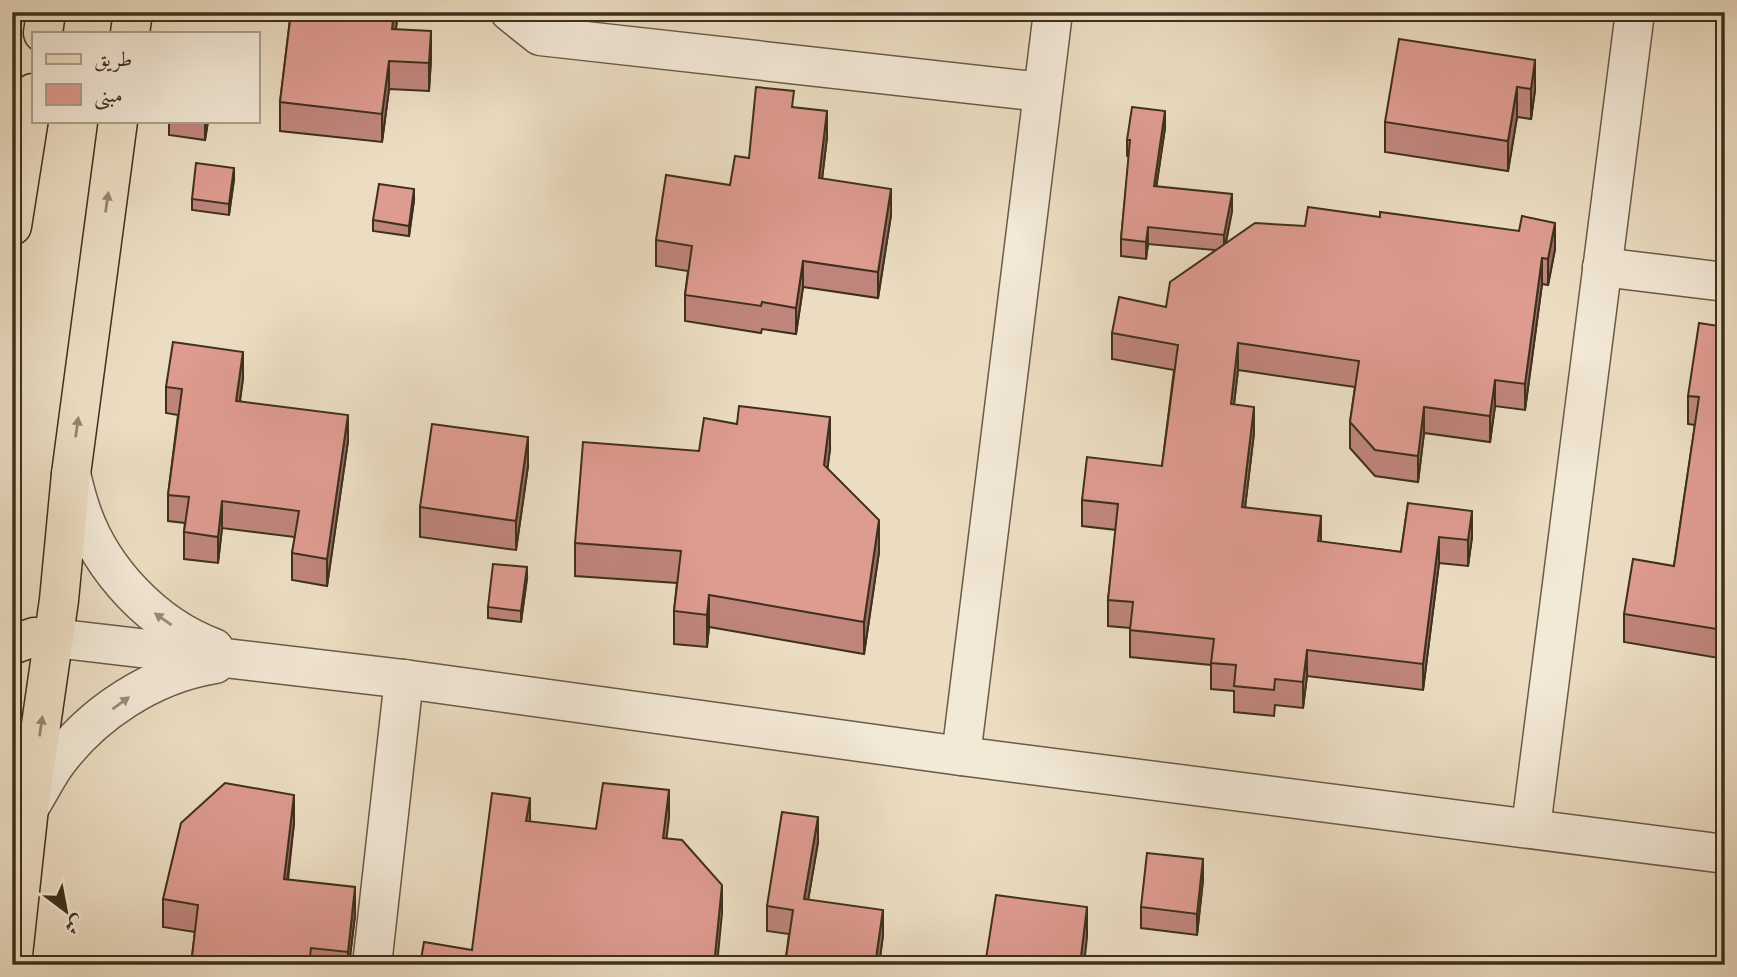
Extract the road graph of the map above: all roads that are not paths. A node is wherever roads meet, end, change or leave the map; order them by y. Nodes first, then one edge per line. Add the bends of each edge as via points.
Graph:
1 (46, 12) edge
2 (133, 12) edge
3 (510, 12) edge
4 (1052, 12) edge
5 (1635, 12) edge
6 (43, 32) edge
7 (130, 32) edge
8 (1042, 92) junction
9 (32, 98) edge
10 (118, 122) edge
11 (17, 168) edge
12 (12, 226) edge
13 (1602, 267) junction
14 (1725, 282) edge
15 (71, 474) junction
16 (54, 638) junction
17 (12, 645) edge
18 (245, 659) junction
19 (404, 679) junction
20 (961, 756) junction
21 (29, 808) junction
22 (1531, 827) junction
23 (1725, 854) edge
24 (12, 964) edge
25 (372, 965) edge

1 - 6 main road
2 - 7 main road
3 - 8 street via 540,36
4 - 8 street
5 - 13 street
8 - 20 street
9 - 11 main road
15 -> 10 main road
11 - 12 main road
13 - 14 street
13 - 22 street
15 - 16 main road
18 -> 15 street via 199,642 157,615 121,581 81,512
16 - 17 main road
16 - 18 street
21 -> 16 main road
18 - 19 street
21 -> 18 street via 55,766 87,729 127,698 192,668
19 - 20 street
19 - 25 street
20 - 22 street
21 - 24 main road
22 - 23 street

